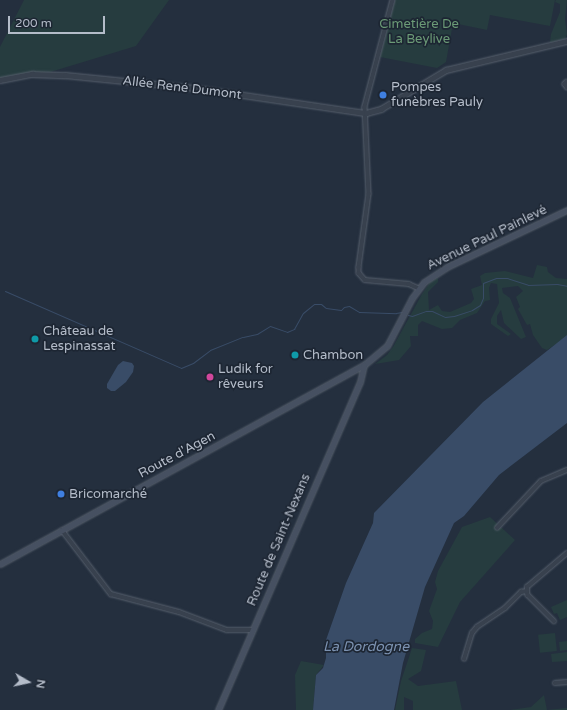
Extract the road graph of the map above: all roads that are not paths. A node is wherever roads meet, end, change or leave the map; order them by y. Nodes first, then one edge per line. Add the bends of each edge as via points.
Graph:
1 (393, 0) edge
2 (567, 41) edge
3 (0, 80) edge
4 (567, 82) edge
5 (567, 87) edge
6 (364, 113) junction
7 (567, 210) edge
8 (418, 288) junction
9 (363, 365) junction
10 (351, 372) junction
11 (361, 377) junction
12 (567, 470) edge
13 (497, 528) dead end
14 (62, 530) junction
15 (567, 553) edge
16 (0, 564) edge
17 (527, 590) junction
18 (554, 621) dead end
19 (252, 630) junction
20 (464, 659) dead end
21 (567, 682) edge
22 (555, 683) dead end
23 (218, 710) edge

1 - 6 street
2 - 6 street via 446,70 381,109
3 - 6 street, Allée René Dumont via 32,74 65,74 196,88
4 - 5 street
6 - 8 street via 368,194 359,273 365,280 413,285
7 - 8 main road, Avenue Paul Painlevé via 449,266
8 - 9 main road, Avenue Paul Painlevé via 387,346
9 - 10 main road, Route d'Agen
9 - 11 main road, Route de Saint-Nexans
10 - 11 main road via 356,372
10 - 14 main road, Route d'Agen
11 - 19 main road, Route de Saint-Nexans
12 - 13 street via 542,481
14 - 16 main road, Route d'Agen
14 - 19 street via 111,594 179,612 227,630
15 - 17 street via 527,587
17 - 18 street via 528,595
17 - 20 street via 477,627 472,633
19 - 23 main road, Route de Saint-Nexans
21 - 22 street

